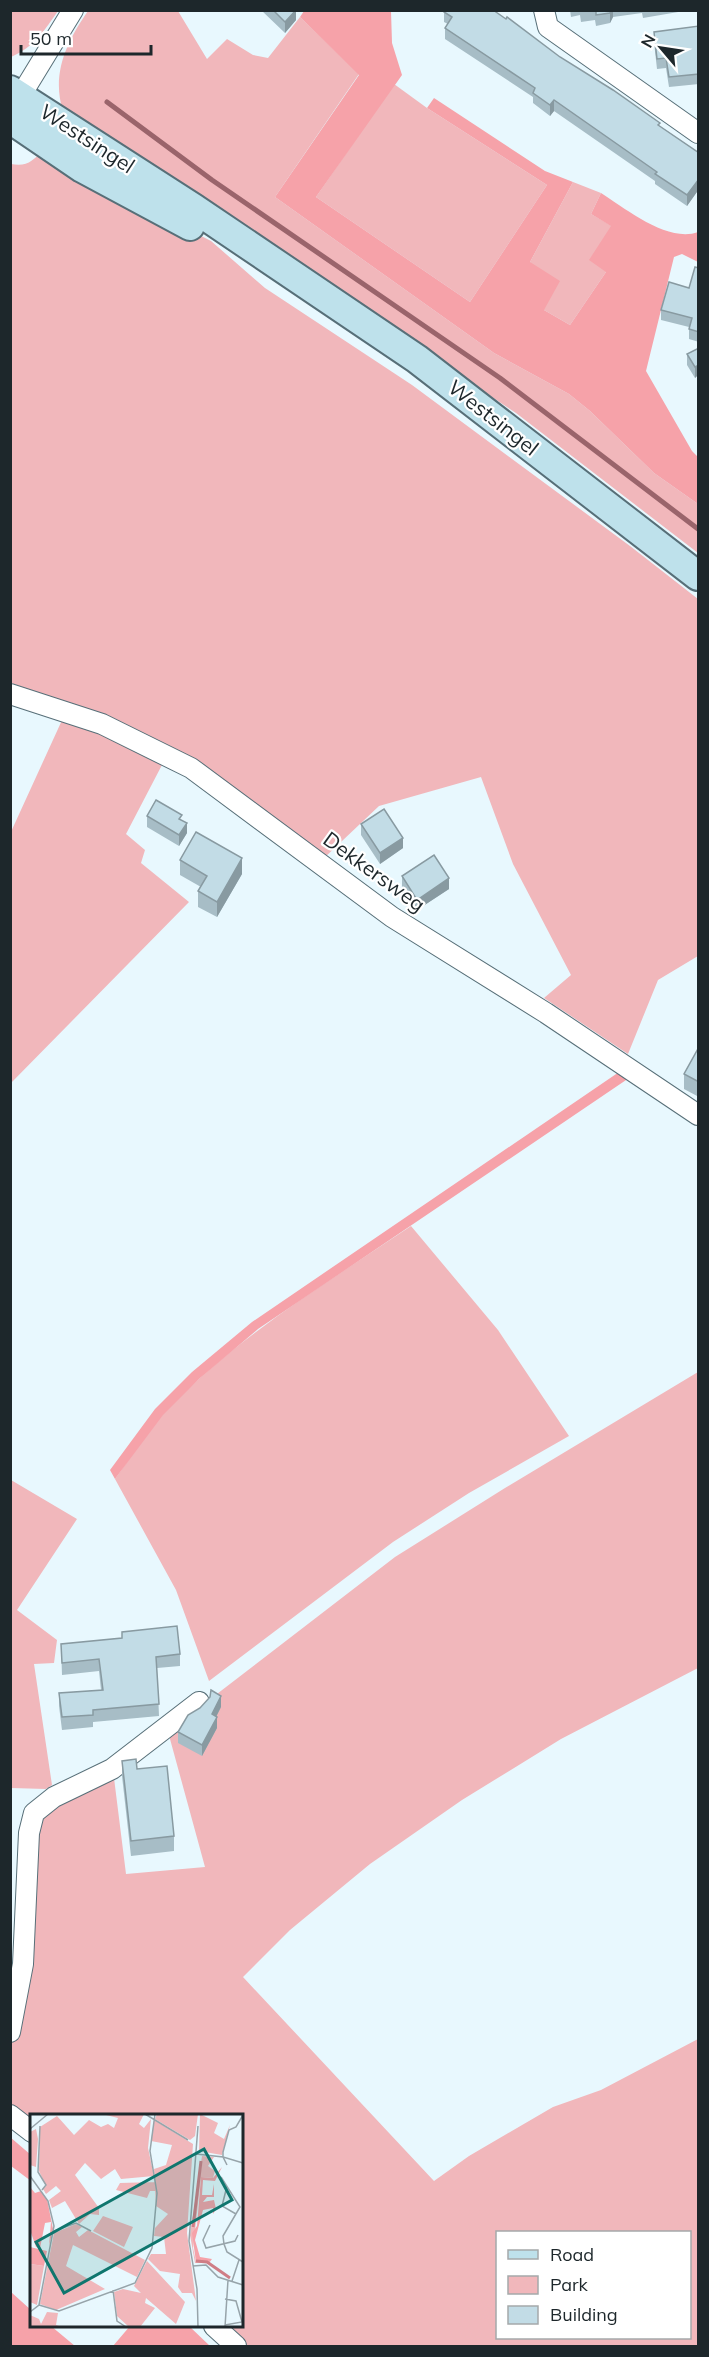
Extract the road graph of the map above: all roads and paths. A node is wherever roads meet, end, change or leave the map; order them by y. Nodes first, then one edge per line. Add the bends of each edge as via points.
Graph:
1 (73, 10) edge
2 (544, 10) edge
3 (13, 105) edge
4 (699, 133) edge
5 (699, 576) edge
6 (10, 694) edge
7 (699, 1115) edge
8 (199, 1701) dead end
9 (10, 2032) edge
10 (10, 2115) edge
11 (30, 2130) edge
12 (216, 2327) edge
13 (236, 2346) edge

1 - 3 street
2 - 4 street via 548,27
3 - 5 main road, Westsingel via 185,203 417,359
6 - 7 street, Dekkersweg via 102,724 191,768 392,917
8 - 9 street via 112,1769 54,1797 34,1813 29,1833 22,1964
10 - 11 street
12 - 13 street

